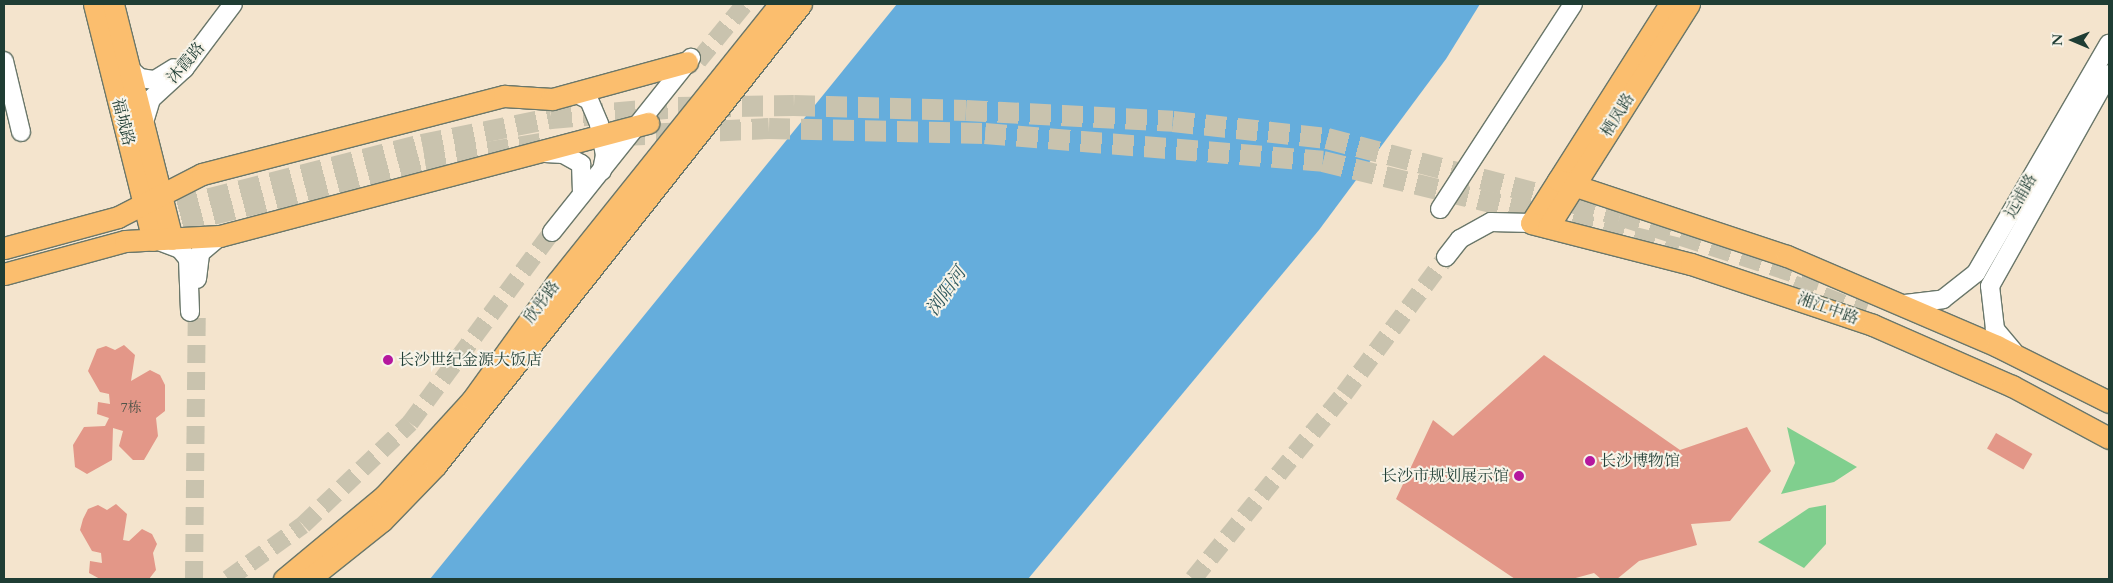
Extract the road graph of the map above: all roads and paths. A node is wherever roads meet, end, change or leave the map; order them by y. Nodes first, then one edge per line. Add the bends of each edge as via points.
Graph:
1 (94, 4) edge
2 (113, 4) edge
3 (223, 4) edge
4 (233, 4) edge
5 (780, 4) edge
6 (801, 4) edge
7 (1573, 4) edge
8 (1670, 4) edge
9 (1689, 4) edge
10 (2109, 44) edge
11 (693, 59) joint
12 (4, 61) edge
13 (131, 70) junction
14 (2109, 74) edge
15 (575, 93) junction
16 (144, 122) junction
17 (642, 125) junction
18 (21, 132) dead end
19 (602, 135) junction
20 (534, 153) junction
21 (602, 169) junction
22 (1566, 183) junction
23 (587, 193) junction
24 (153, 199) junction
25 (1440, 208) dead end
26 (1540, 225) junction
27 (556, 232) tunnel mouth
28 (220, 236) junction
29 (163, 239) junction
30 (4, 248) edge
31 (1446, 257) tunnel mouth
32 (4, 274) edge
33 (1900, 304) junction
34 (2020, 358) junction
35 (2109, 402) edge
36 (2109, 438) edge
37 (284, 579) edge
38 (310, 579) edge

1 - 24 main road, 福城路
2 - 13 main road, 福城路
3 - 13 street, 沐霞路 via 167,75 148,80
4 - 16 street, 沐霞路 via 184,69 152,99
5 - 37 main road, 欣彤路 via 557,282 472,400 384,496
6 - 38 main road, 欣彤路 via 448,451 382,521
7 - 25 street
8 - 22 main road, 栖凤路
9 - 22 main road, 栖凤路
10 - 33 street, 远浦路 via 1976,273 1944,299 1921,305
11 - 15 main road
11 - 17 street
12 - 18 street
13 - 16 main road, 福城路
14 - 34 street, 远浦路 via 1990,286 1995,328
15 - 19 street via 589,100
15 - 24 main road via 552,99 504,96 202,174
16 - 24 main road, 福城路
17 - 19 main road
17 - 21 street
17 - 23 street
19 - 20 main road
19 - 21 street
20 - 23 street via 563,154 581,164
20 - 28 main road
21 - 23 street
22 - 26 main road, 栖凤路
22 - 33 main road, 湘江中路 via 1778,253
23 - 27 street
24 - 29 main road, 福城路
24 - 30 main road via 118,217
26 - 31 street via 1491,222 1460,239
26 - 36 main road, 湘江中路 via 1691,264 1873,325 2012,386
28 - 29 main road
28 - 29 street via 208,243 198,259 193,312 186,254
29 - 32 main road via 125,241
33 - 34 main road, 湘江中路
34 - 35 main road, 湘江中路

